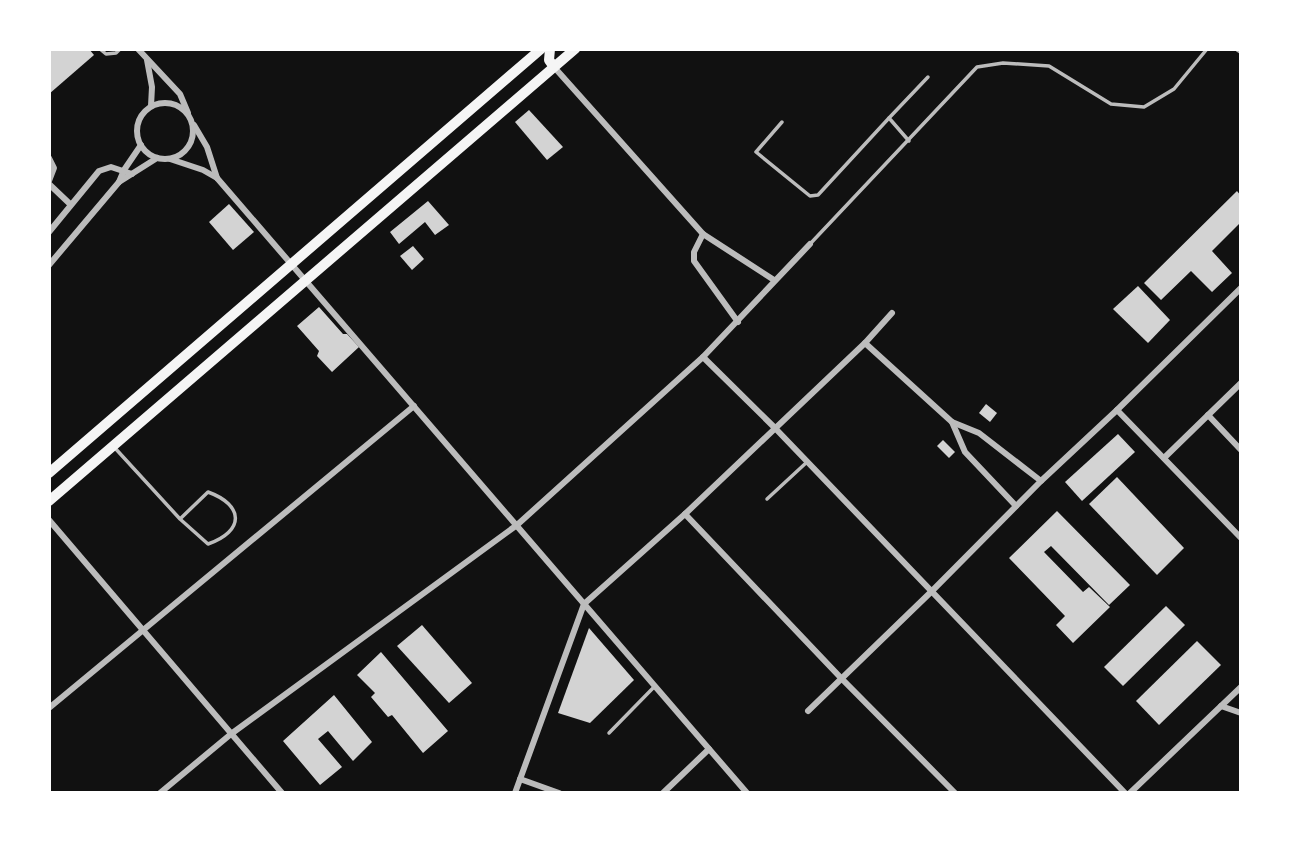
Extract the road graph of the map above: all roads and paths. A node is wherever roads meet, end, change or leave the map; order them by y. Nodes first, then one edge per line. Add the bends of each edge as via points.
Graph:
1 (100, 49) edge
2 (120, 49) edge
3 (138, 49) edge
4 (541, 49) edge
5 (550, 49) edge
6 (575, 49) edge
7 (1207, 49) edge
8 (146, 59) junction
9 (554, 67) junction
10 (928, 77) dead end
11 (151, 106) junction
12 (189, 115) junction
13 (889, 118) junction
14 (782, 122) dead end
15 (193, 124) junction
16 (909, 141) junction
17 (141, 145) junction
18 (49, 158) edge
19 (157, 158) junction
20 (170, 159) junction
21 (124, 170) junction
22 (132, 174) junction
23 (217, 178) junction
24 (49, 182) edge
25 (119, 182) junction
26 (70, 204) junction
27 (49, 232) edge
28 (703, 234) junction
29 (810, 244) joint
30 (292, 264) junction
31 (49, 265) edge
32 (774, 280) junction
33 (306, 281) junction
34 (1241, 288) edge
35 (892, 313) dead end
36 (738, 322) junction
37 (865, 343) junction
38 (703, 357) junction
39 (1241, 383) edge
40 (414, 406) junction
41 (1117, 410) junction
42 (1208, 415) junction
43 (952, 422) junction
44 (774, 427) junction
45 (113, 446) junction
46 (1241, 450) edge
47 (1164, 458) junction
48 (807, 462) junction
49 (49, 473) edge
50 (1041, 481) junction
51 (767, 499) dead end
52 (49, 501) edge
53 (1016, 506) junction
54 (685, 514) junction
55 (180, 519) junction
56 (49, 520) edge
57 (517, 526) junction
58 (1241, 538) edge
59 (932, 591) junction
60 (584, 604) junction
61 (142, 629) junction
62 (841, 678) junction
63 (655, 687) junction
64 (1241, 687) edge
65 (1221, 706) junction
66 (49, 708) edge
67 (808, 711) dead end
68 (1241, 713) edge
69 (609, 733) dead end
70 (231, 734) junction
71 (709, 748) junction
72 (520, 779) junction
73 (160, 793) edge
74 (282, 793) edge
75 (514, 793) edge
76 (559, 793) edge
77 (663, 793) edge
78 (747, 793) edge
79 (956, 793) edge
80 (1125, 793) edge
81 (1130, 793) edge

1 - 2 lane via 106,54
3 - 8 street
4 - 30 main road
5 - 9 main road
6 - 9 main road
7 - 16 lane via 1174,89 1144,107 1111,104 1049,65 984,64
8 - 11 street via 152,80
8 - 12 street via 180,94
9 - 28 street
9 - 33 main road
10 - 13 lane
11 - 12 street via 176,104
11 - 17 street via 138,124
12 - 15 street
13 - 14 lane via 818,195 810,196 756,152
13 - 16 lane
15 - 20 street via 187,149
15 - 23 street
16 - 29 lane
17 - 19 street
17 - 21 street
18 - 24 street via 54,168
19 - 20 street
19 - 22 street
20 - 23 street
21 - 22 street
21 - 25 street
21 - 26 street via 104,167
22 - 25 street
23 - 30 street
24 - 26 street
25 - 31 street
26 - 27 street
28 - 32 street
28 - 36 street via 694,261
29 - 32 street
30 - 33 street
30 - 49 main road
32 - 36 street
33 - 40 street
33 - 45 main road
34 - 41 street
35 - 37 street
36 - 38 street
37 - 43 street
37 - 44 street
38 - 44 street
38 - 57 street
39 - 42 street
40 - 57 street
40 - 61 street
41 - 47 street
41 - 50 street
42 - 46 street
42 - 47 street
43 - 50 street via 979,433
43 - 53 street via 965,452
44 - 48 street
44 - 54 street
45 - 52 main road
45 - 55 lane
47 - 58 street
48 - 51 lane
48 - 59 street
50 - 53 street
53 - 59 street
54 - 60 street
54 - 62 street
55 - 55 lane via 208,544 224,538 237,518 208,492
56 - 61 street
57 - 60 street
57 - 70 street
59 - 62 street
59 - 80 street
60 - 63 street
60 - 72 street
61 - 66 street
61 - 70 street
62 - 67 street
62 - 79 street
63 - 69 lane
63 - 71 street
64 - 65 street
65 - 68 street
65 - 81 street
70 - 73 street
70 - 74 street
71 - 77 street
71 - 78 street
72 - 75 street
72 - 76 street

